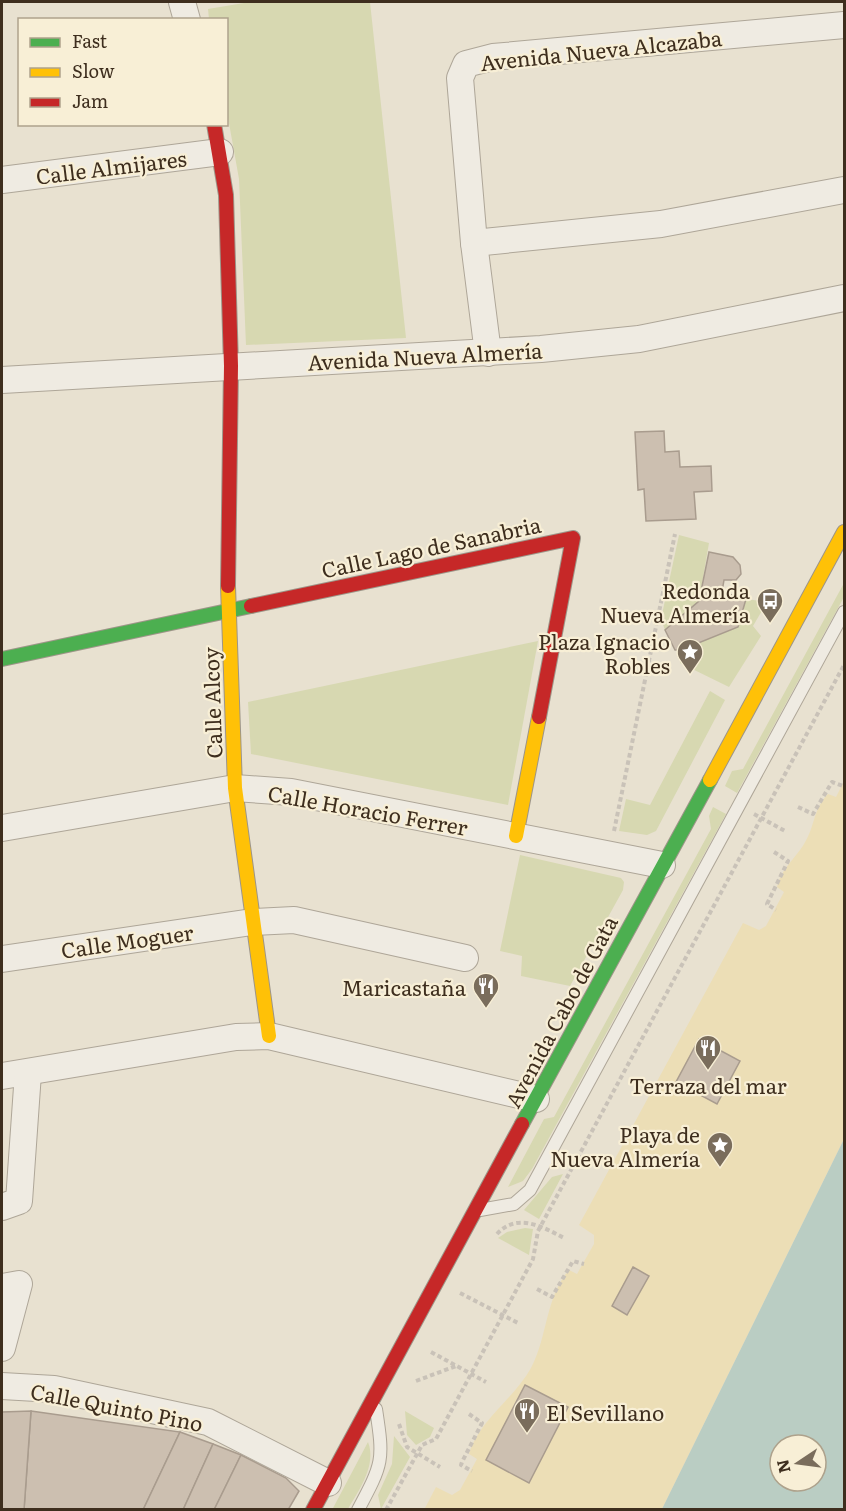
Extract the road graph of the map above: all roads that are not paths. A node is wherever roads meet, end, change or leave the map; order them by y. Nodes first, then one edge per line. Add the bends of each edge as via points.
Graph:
1 (182, 2) edge
2 (186, 18) edge
3 (844, 25) edge
4 (214, 126) edge
5 (220, 152) junction
6 (2, 180) edge
7 (844, 190) edge
8 (474, 243) junction
9 (844, 298) edge
10 (488, 352) junction
11 (231, 366) junction
12 (2, 380) edge
13 (844, 532) edge
14 (228, 609) junction
15 (844, 612) edge
16 (2, 659) edge
17 (235, 788) junction
18 (2, 828) edge
19 (516, 836) junction
20 (662, 865) junction
21 (252, 922) junction
22 (465, 958) dead end
23 (2, 959) edge
24 (269, 1036) junction
25 (28, 1073) junction
26 (2, 1076) edge
27 (536, 1098) junction
28 (2, 1207) edge
29 (476, 1211) junction
30 (2, 1287) edge
31 (2, 1348) edge
32 (2, 1386) edge
33 (374, 1397) junction
34 (328, 1483) junction
35 (313, 1509) edge
36 (358, 1509) edge

1 - 2 street
3 - 8 street, Avenida Nueva Alcazaba via 493,57 466,64 460,78
4 - 5 street, Calle Alcoy
5 - 6 street, Calle Almijares
5 - 11 street, Calle Alcoy via 226,195
7 - 8 street via 661,224
8 - 10 street, Avenida Nueva Alcazaba
9 - 10 street, Avenida Nueva Almería via 639,339
10 - 11 street, Avenida Nueva Almería
11 - 12 street, Avenida Nueva Almería
11 - 14 street, Calle Alcoy
13 - 20 street, Avenida Cabo de Gata
14 - 16 street, Calle Lago de Sanabria
14 - 17 street, Calle Alcoy
14 - 19 street, Calle Lago de Sanabria via 573,538
15 - 29 lane via 530,1190 514,1204
17 - 18 street, Calle Horacio Ferrer
17 - 19 street, Calle Horacio Ferrer via 291,792
17 - 21 street, Calle Alcoy
19 - 20 street, Calle Horacio Ferrer
20 - 27 street, Avenida Cabo de Gata
21 - 22 street, Calle Moguer via 294,920
21 - 23 street, Calle Moguer
21 - 24 street, Calle Alcoy
24 - 25 street via 236,1037
24 - 27 street
25 - 26 street
25 - 28 street via 19,1201
27 - 29 street, Avenida Cabo de Gata
29 - 33 street, Avenida Cabo de Gata
30 - 31 street via 19,1284
32 - 34 street, Calle Quinto Pino via 54,1389 207,1422
33 - 34 street, Avenida Cabo de Gata
33 - 36 lane via 381,1459
34 - 35 street, Avenida Cabo de Gata

